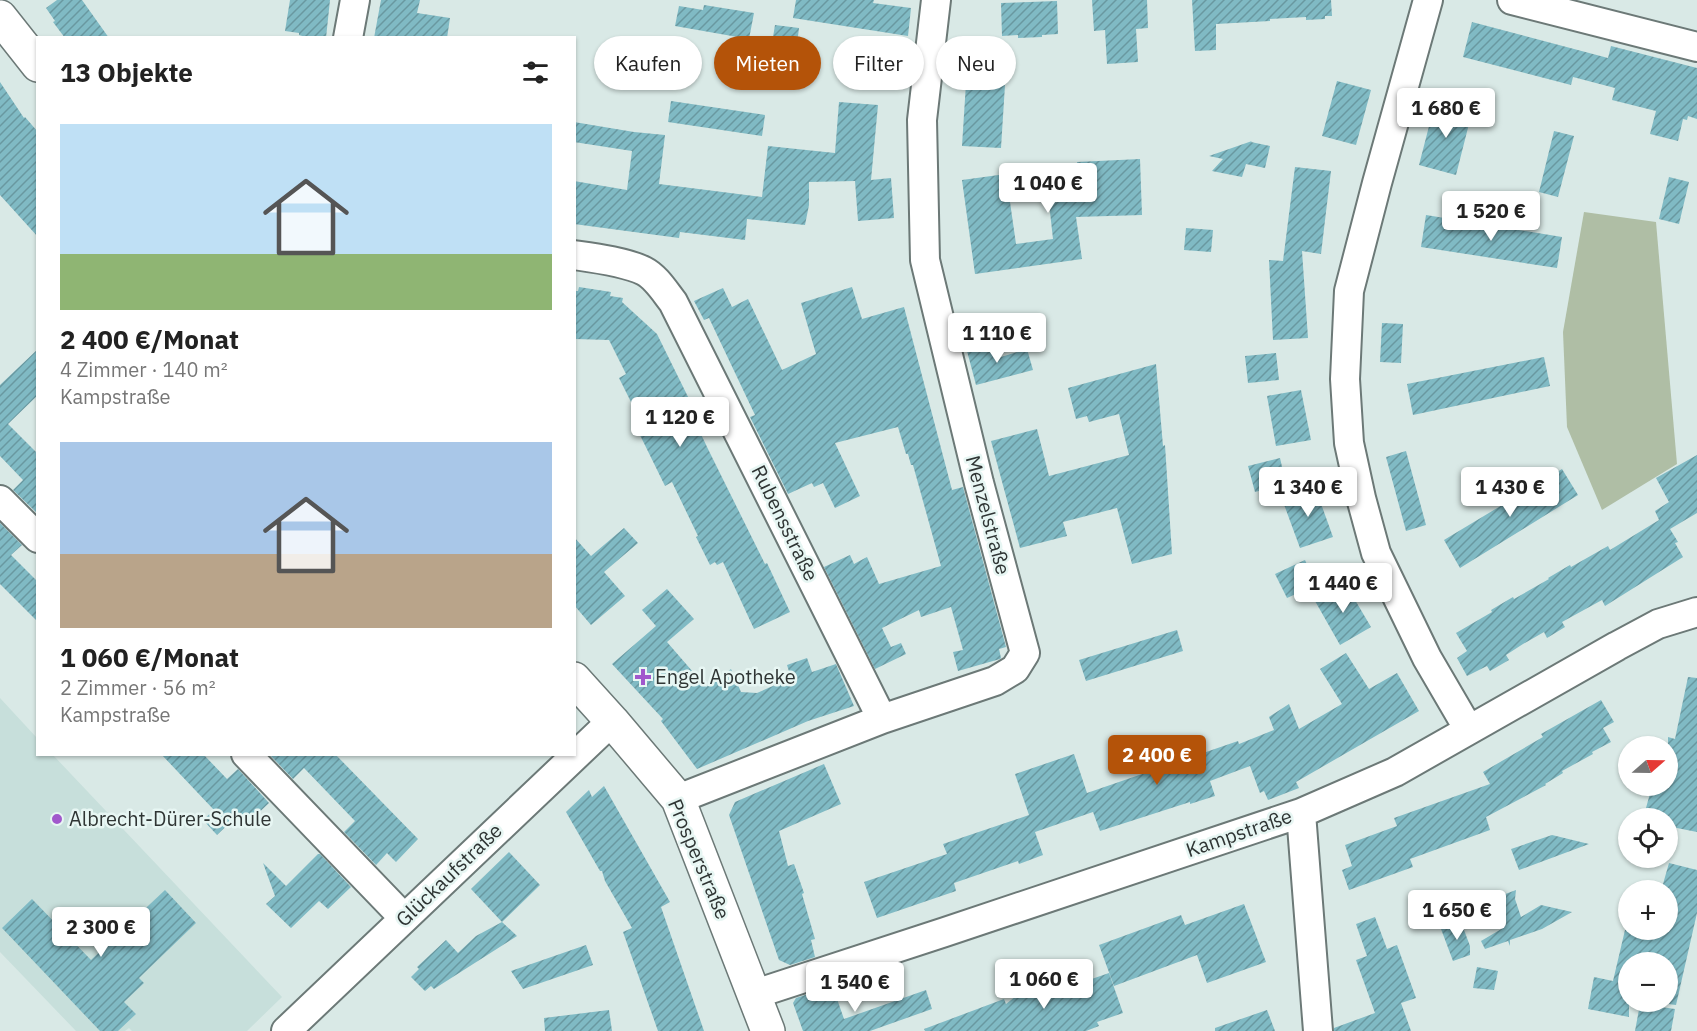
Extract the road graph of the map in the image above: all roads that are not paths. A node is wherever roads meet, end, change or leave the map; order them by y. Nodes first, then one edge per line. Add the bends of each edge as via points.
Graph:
1 (355, 0) edge
2 (936, 0) edge
3 (1428, 0) edge
4 (1512, 0) edge
5 (0, 17) edge
6 (348, 36) edge
7 (1697, 47) edge
8 (36, 62) edge
9 (576, 255) edge
10 (0, 500) edge
11 (36, 536) edge
12 (1697, 612) edge
13 (576, 681) edge
14 (882, 719) junction
15 (612, 721) junction
16 (1469, 730) junction
17 (576, 755) edge
18 (248, 756) edge
19 (575, 756) edge
20 (678, 799) junction
21 (1301, 813) junction
22 (404, 918) junction
23 (755, 994) junction
24 (286, 1031) edge
25 (768, 1031) edge
26 (1318, 1031) edge

1 - 6 street
2 - 14 street, Menzelstraße via 922,120 925,260 979,483 1026,653 1015,669 995,681
3 - 16 street via 1349,291 1345,379 1349,443 1376,553 1427,658
4 - 7 street
5 - 8 main road
9 - 14 street, Rubensstraße via 645,271 674,302
10 - 11 street
12 - 16 street, Kampstraße via 1658,624
13 - 15 main road, Prosperstraße
14 - 20 street, Menzelstraße
15 - 17 street, Glückaufstraße
15 - 20 main road, Prosperstraße
16 - 21 street, Kampstraße via 1395,772
18 - 22 street
19 - 22 street, Glückaufstraße
20 - 23 main road, Prosperstraße
21 - 23 street, Kampstraße
21 - 26 street
22 - 24 street, Glückaufstraße
23 - 25 main road, Prosperstraße

